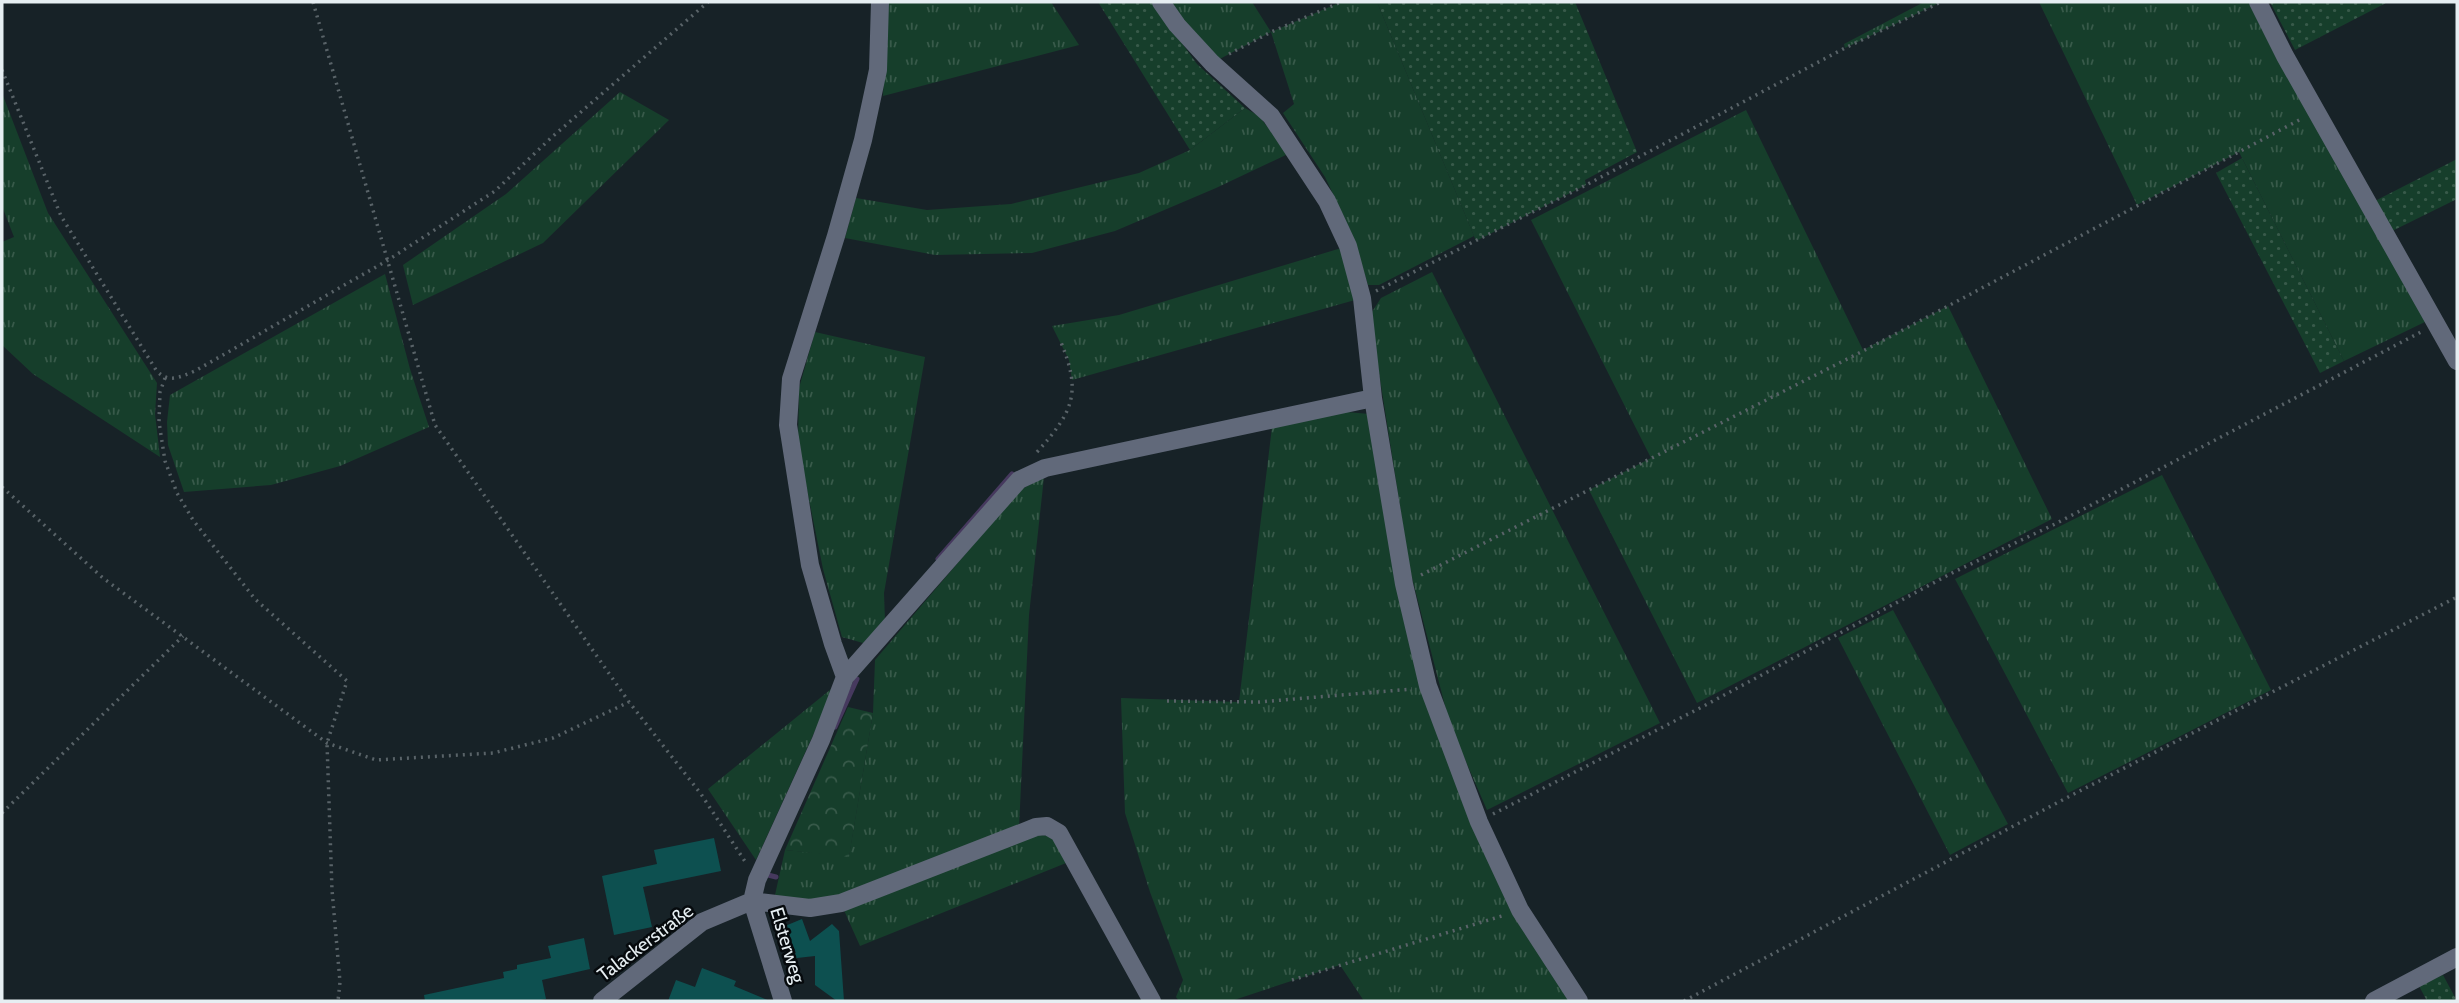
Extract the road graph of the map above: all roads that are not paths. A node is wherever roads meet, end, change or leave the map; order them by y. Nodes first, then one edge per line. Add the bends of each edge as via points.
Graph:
1 (880, 2) edge
2 (1161, 2) edge
3 (2258, 2) edge
4 (2457, 361) edge
5 (1373, 398) junction
6 (845, 677) junction
7 (752, 901) junction
8 (2457, 957) edge
9 (602, 1001) edge
10 (783, 1001) edge
11 (1153, 1001) edge
12 (1579, 1001) edge
13 (2374, 1001) edge

1 - 6 street via 878,70 863,140 791,379 788,425 810,565
2 - 5 street via 1212,63 1271,117 1327,201 1349,246 1362,298
3 - 4 street
5 - 6 street via 1045,468 1019,480
5 - 12 street via 1404,584 1428,686 1479,822 1520,909
6 - 7 street
7 - 9 street, Talackerstraße via 702,922
7 - 10 street, Elsterweg
7 - 11 street via 810,908 841,903 1047,826 1059,833 1075,859
8 - 13 street

